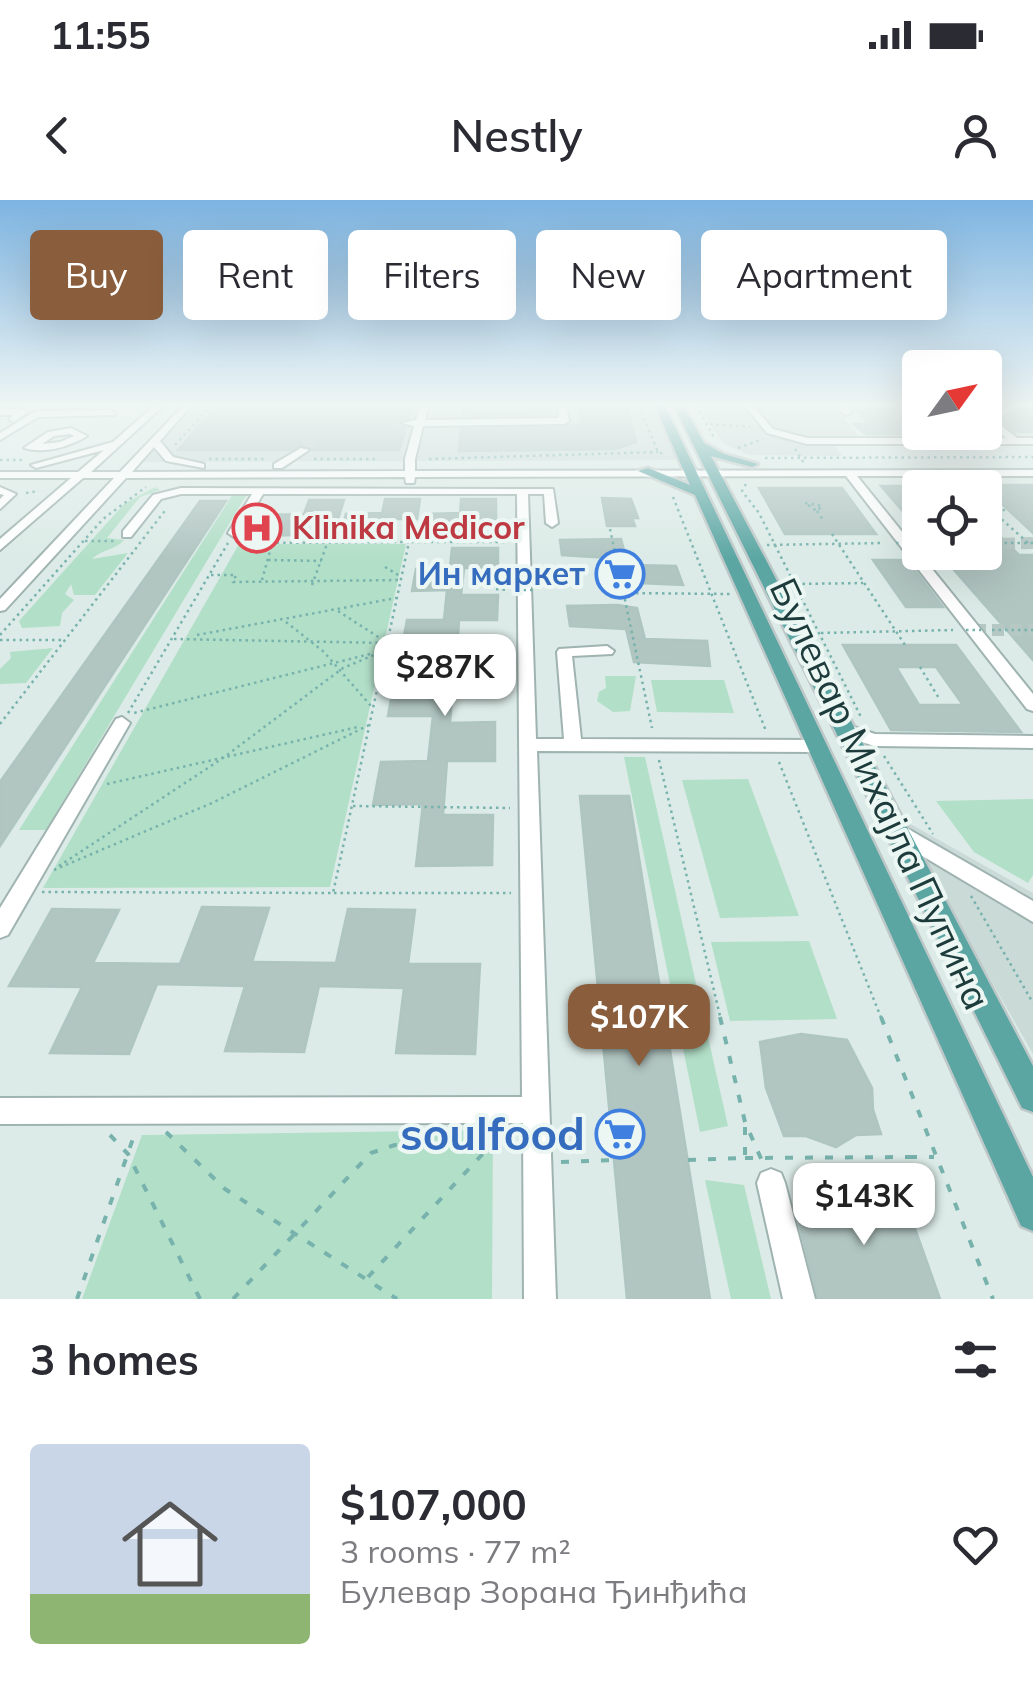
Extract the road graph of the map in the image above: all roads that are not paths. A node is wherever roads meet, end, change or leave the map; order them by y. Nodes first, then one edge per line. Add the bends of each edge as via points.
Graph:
1 (76, 457) edge
2 (105, 457) edge
3 (139, 457) edge
4 (169, 457) edge
5 (304, 457) edge
6 (308, 457) edge
7 (321, 457) edge
8 (412, 457) edge
9 (670, 457) edge
10 (684, 457) edge
11 (705, 457) edge
12 (721, 457) edge
13 (1029, 459) edge
14 (0, 466) edge
15 (28, 466) junction
16 (96, 466) junction
17 (199, 466) junction
18 (278, 466) junction
19 (412, 466) junction
20 (642, 468) junction
21 (689, 468) junction
22 (711, 468) junction
23 (397, 469) junction
24 (128, 470) junction
25 (848, 472) junction
26 (1033, 472) edge
27 (756, 473) junction
28 (16, 474) junction
29 (82, 474) junction
30 (0, 475) edge
31 (0, 490) edge
32 (259, 491) junction
33 (391, 491) junction
34 (408, 491) junction
35 (522, 491) junction
36 (724, 492) junction
37 (700, 493) junction
38 (100, 502) junction
39 (45, 504) junction
40 (0, 506) edge
41 (552, 523) dead end
42 (125, 538) road end
43 (231, 538) road end
44 (0, 546) edge
45 (0, 607) edge
46 (607, 651) dead end
47 (1033, 705) edge
48 (125, 719) road end
49 (842, 729) junction
50 (874, 740) junction
51 (1033, 742) edge
52 (528, 745) junction
53 (573, 745) junction
54 (817, 746) junction
55 (853, 752) junction
56 (892, 828) junction
57 (1033, 912) edge
58 (0, 928) edge
59 (1033, 1097) edge
60 (536, 1110) junction
61 (0, 1111) edge
62 (772, 1183) road end
63 (1033, 1214) edge
64 (540, 1299) edge
65 (799, 1299) edge

1 - 15 street
2 - 16 street
3 - 24 street
4 - 17 street
5 - 18 street
6 - 18 street
7 - 23 street
8 - 19 street
9 - 20 main road
10 - 21 main road, Булевар Михајла Пупина
11 - 22 main road, Булевар Михајла Пупина
12 - 27 main road
13 - 27 street
14 - 15 street
15 - 16 street
16 - 24 street
16 - 29 street
17 - 18 street
17 - 23 street
17 - 24 street
17 - 38 street
19 - 20 street
19 - 23 street
19 - 34 street
20 - 21 street
20 - 37 main road
21 - 22 street
21 - 37 main road, Булевар Михајла Пупина
22 - 27 street
22 - 36 main road, Булевар Михајла Пупина
23 - 33 street
24 - 29 street
24 - 38 street
25 - 26 street
25 - 27 street
25 - 47 street
27 - 36 main road
28 - 29 street
28 - 30 street
28 - 39 street via 48,484
29 - 39 street
31 - 40 street via 11,494
32 - 33 street
32 - 42 street via 157,497
32 - 43 street
33 - 34 street
34 - 35 street
35 - 41 street via 549,491
35 - 52 street
36 - 49 main road, Булевар Михајла Пупина
37 - 54 main road, Булевар Михајла Пупина
38 - 45 street
39 - 44 street
46 - 53 street via 564,652
48 - 58 street
49 - 50 street
49 - 55 main road, Булевар Михајла Пупина
50 - 51 street
50 - 55 street
52 - 53 street
52 - 60 street
53 - 54 street
54 - 63 main road, Булевар Михајла Пупина
55 - 56 main road, Булевар Михајла Пупина
56 - 57 street
56 - 59 main road, Булевар Михајла Пупина
60 - 61 street
60 - 64 street
62 - 65 street

